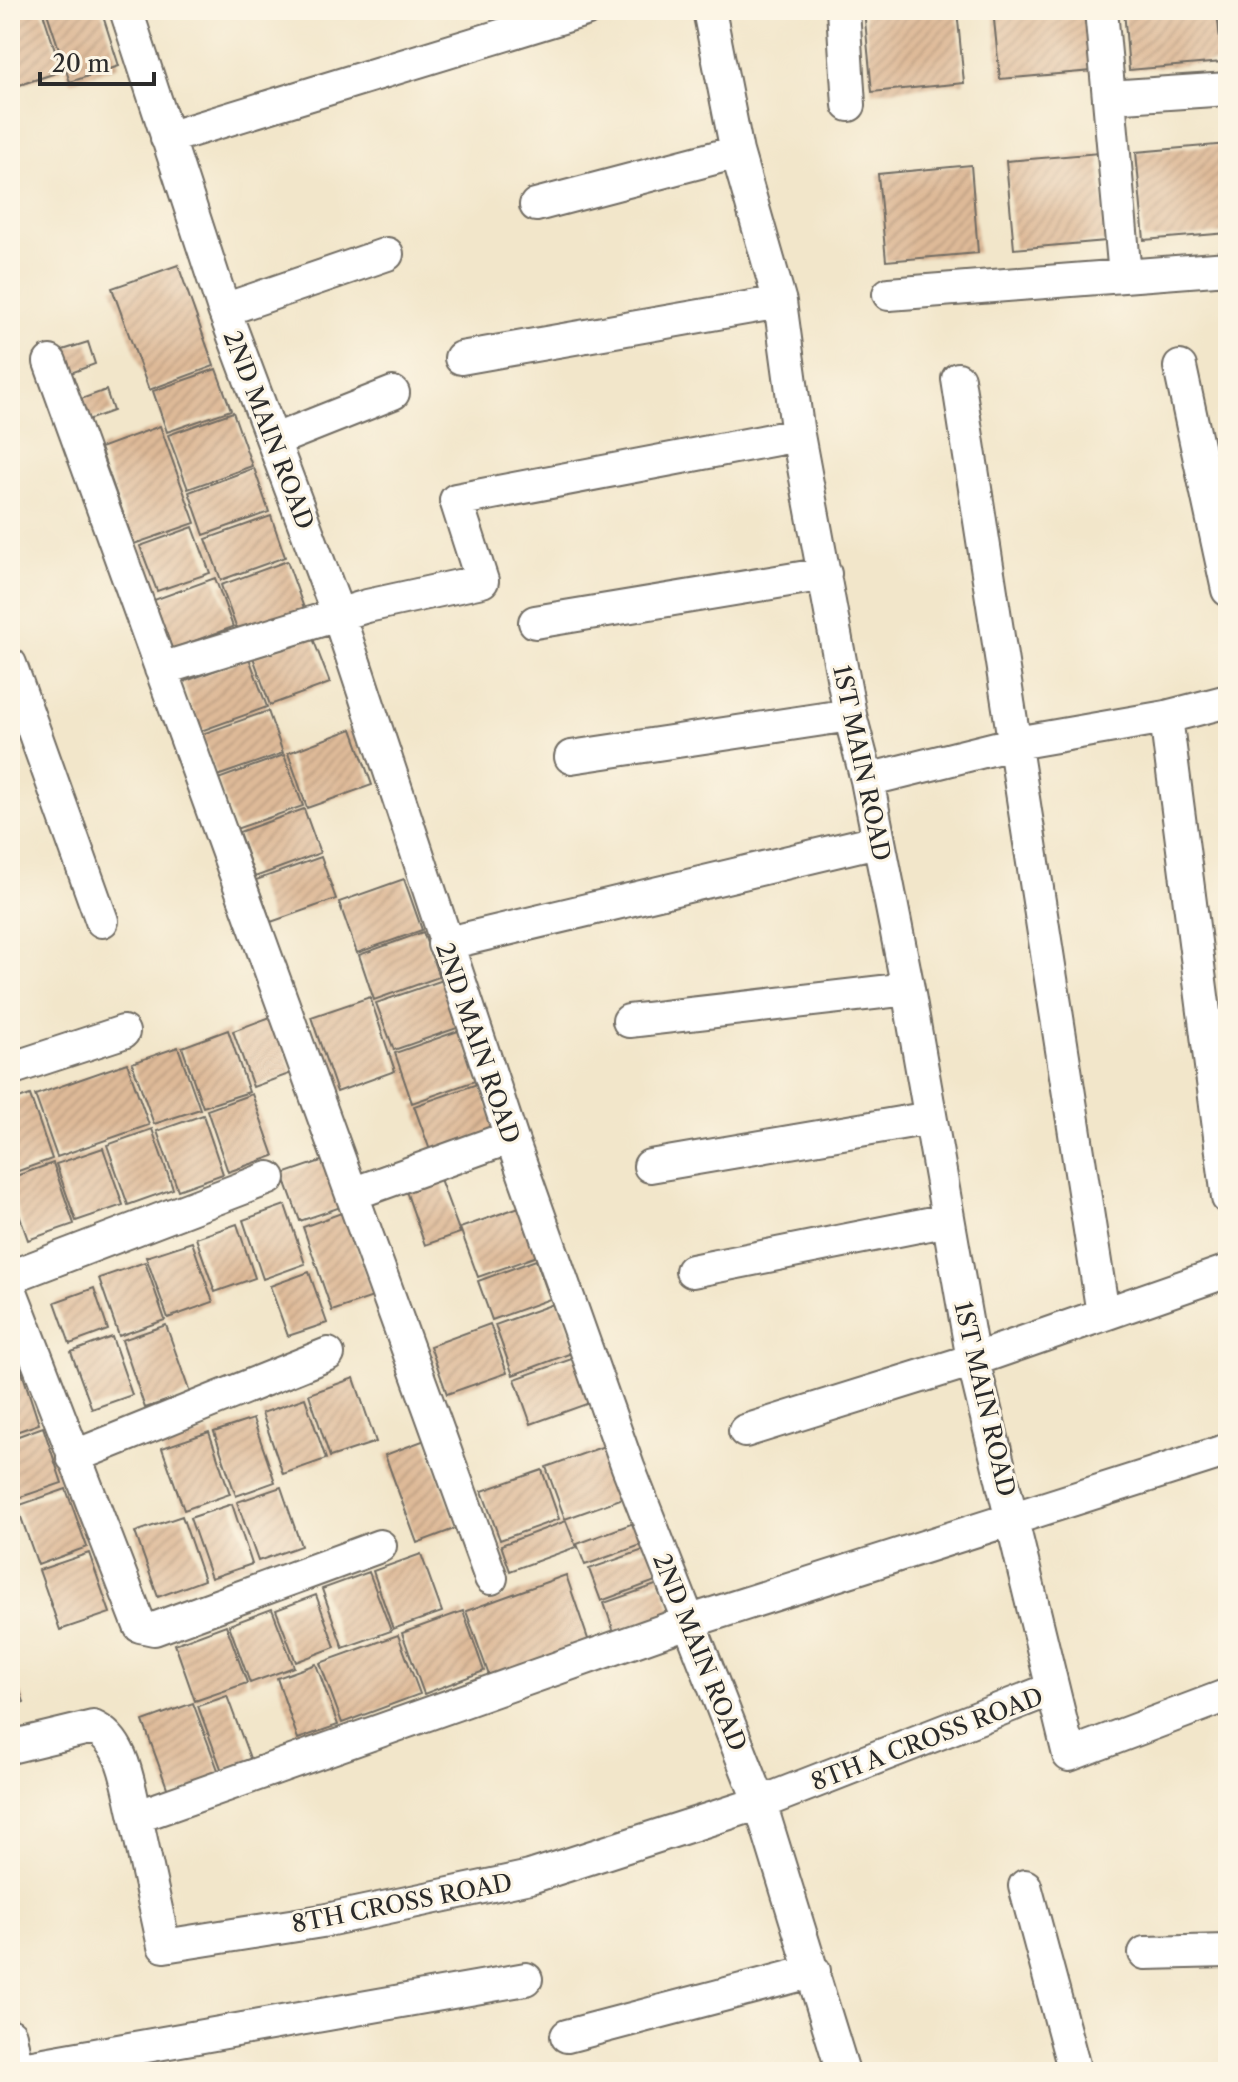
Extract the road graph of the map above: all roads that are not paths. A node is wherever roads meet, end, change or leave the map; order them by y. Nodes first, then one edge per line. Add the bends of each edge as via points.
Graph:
1 (126, 10) edge
2 (585, 10) edge
3 (709, 10) edge
4 (843, 10) edge
5 (1101, 10) edge
6 (1228, 89) edge
7 (1109, 97) junction
8 (849, 105) dead end
9 (167, 138) junction
10 (737, 152) junction
11 (536, 205) dead end
12 (387, 254) dead end
13 (1228, 268) edge
14 (1125, 276) junction
15 (889, 294) dead end
16 (780, 302) junction
17 (224, 310) junction
18 (461, 358) dead end
19 (50, 362) dead end
20 (1180, 367) dead end
21 (958, 379) dead end
22 (393, 393) dead end
23 (798, 435) junction
24 (275, 440) junction
25 (825, 574) junction
26 (1228, 590) edge
27 (338, 614) junction
28 (535, 622) dead end
29 (10, 664) edge
30 (161, 669) junction
31 (1228, 701) edge
32 (850, 715) junction
33 (1166, 717) junction
34 (1016, 743) junction
35 (571, 757) dead end
36 (867, 780) junction
37 (877, 841) junction
38 (102, 921) dead end
39 (444, 944) junction
40 (908, 989) junction
41 (629, 1021) dead end
42 (123, 1032) dead end
43 (10, 1069) edge
44 (930, 1118) junction
45 (511, 1137) junction
46 (650, 1166) dead end
47 (269, 1178) dead end
48 (352, 1194) junction
49 (1228, 1198) edge
50 (948, 1220) junction
51 (692, 1271) dead end
52 (1228, 1271) edge
53 (10, 1277) edge
54 (10, 1289) edge
55 (1103, 1314) junction
56 (328, 1354) dead end
57 (973, 1360) junction
58 (745, 1431) dead end
59 (1228, 1450) edge
60 (73, 1457) junction
61 (1011, 1518) junction
62 (380, 1546) dead end
63 (491, 1578) dead end
64 (688, 1622) junction
65 (1052, 1689) junction
66 (1228, 1695) edge
67 (10, 1747) edge
68 (760, 1803) junction
69 (136, 1817) junction
70 (1025, 1886) dead end
71 (1228, 1951) edge
72 (1145, 1953) dead end
73 (814, 1971) junction
74 (526, 1979) dead end
75 (10, 2035) edge
76 (567, 2036) dead end
77 (17, 2071) edge
78 (843, 2072) edge
79 (1075, 2072) edge

1 - 9 street, 2ND MAIN ROAD
2 - 9 street
3 - 10 street, 1ST MAIN ROAD
4 - 8 street
5 - 7 street
6 - 7 street
7 - 14 street
9 - 17 street, 2ND MAIN ROAD
10 - 11 street
10 - 16 street, 1ST MAIN ROAD
12 - 17 street
13 - 14 street
14 - 15 street
16 - 18 street
16 - 23 street, 1ST MAIN ROAD
17 - 24 street, 2ND MAIN ROAD
19 - 30 street
20 - 26 street
21 - 34 street
22 - 24 street
23 - 25 street, 1ST MAIN ROAD
23 - 27 street via 456,500 482,581
24 - 27 street, 2ND MAIN ROAD
25 - 28 street
25 - 32 street, 1ST MAIN ROAD
27 - 30 street
27 - 39 street, 2ND MAIN ROAD
29 - 38 street
30 - 48 street
31 - 33 street
32 - 35 street
32 - 36 street, 1ST MAIN ROAD
33 - 34 street
33 - 49 street
34 - 36 street
34 - 55 street
36 - 37 street, 1ST MAIN ROAD
37 - 39 street
37 - 40 street, 1ST MAIN ROAD
39 - 45 street, 2ND MAIN ROAD
40 - 41 street
40 - 44 street, 1ST MAIN ROAD
42 - 43 street
44 - 46 street
44 - 50 street, 1ST MAIN ROAD
45 - 48 street
45 - 64 street, 2ND MAIN ROAD
47 - 53 street
48 - 63 street
50 - 51 street
50 - 57 street, 1ST MAIN ROAD
52 - 55 street
54 - 60 street
55 - 57 street
56 - 60 street
57 - 58 street
57 - 61 street, 1ST MAIN ROAD
59 - 61 street
60 - 62 street via 140,1626 154,1629
61 - 64 street
61 - 65 street, 1ST MAIN ROAD
64 - 68 street, 2ND MAIN ROAD
64 - 69 street
65 - 66 street, 8TH A CROSS ROAD via 1069,1755
65 - 68 street, 8TH A CROSS ROAD
67 - 69 street via 93,1727 106,1733 115,1743
68 - 69 street, 8TH CROSS ROAD via 530,1877 322,1921 164,1946
68 - 73 street, 2ND MAIN ROAD
70 - 79 street
71 - 72 street
73 - 76 street
73 - 78 street, 2ND MAIN ROAD
74 - 77 street
75 - 77 street

